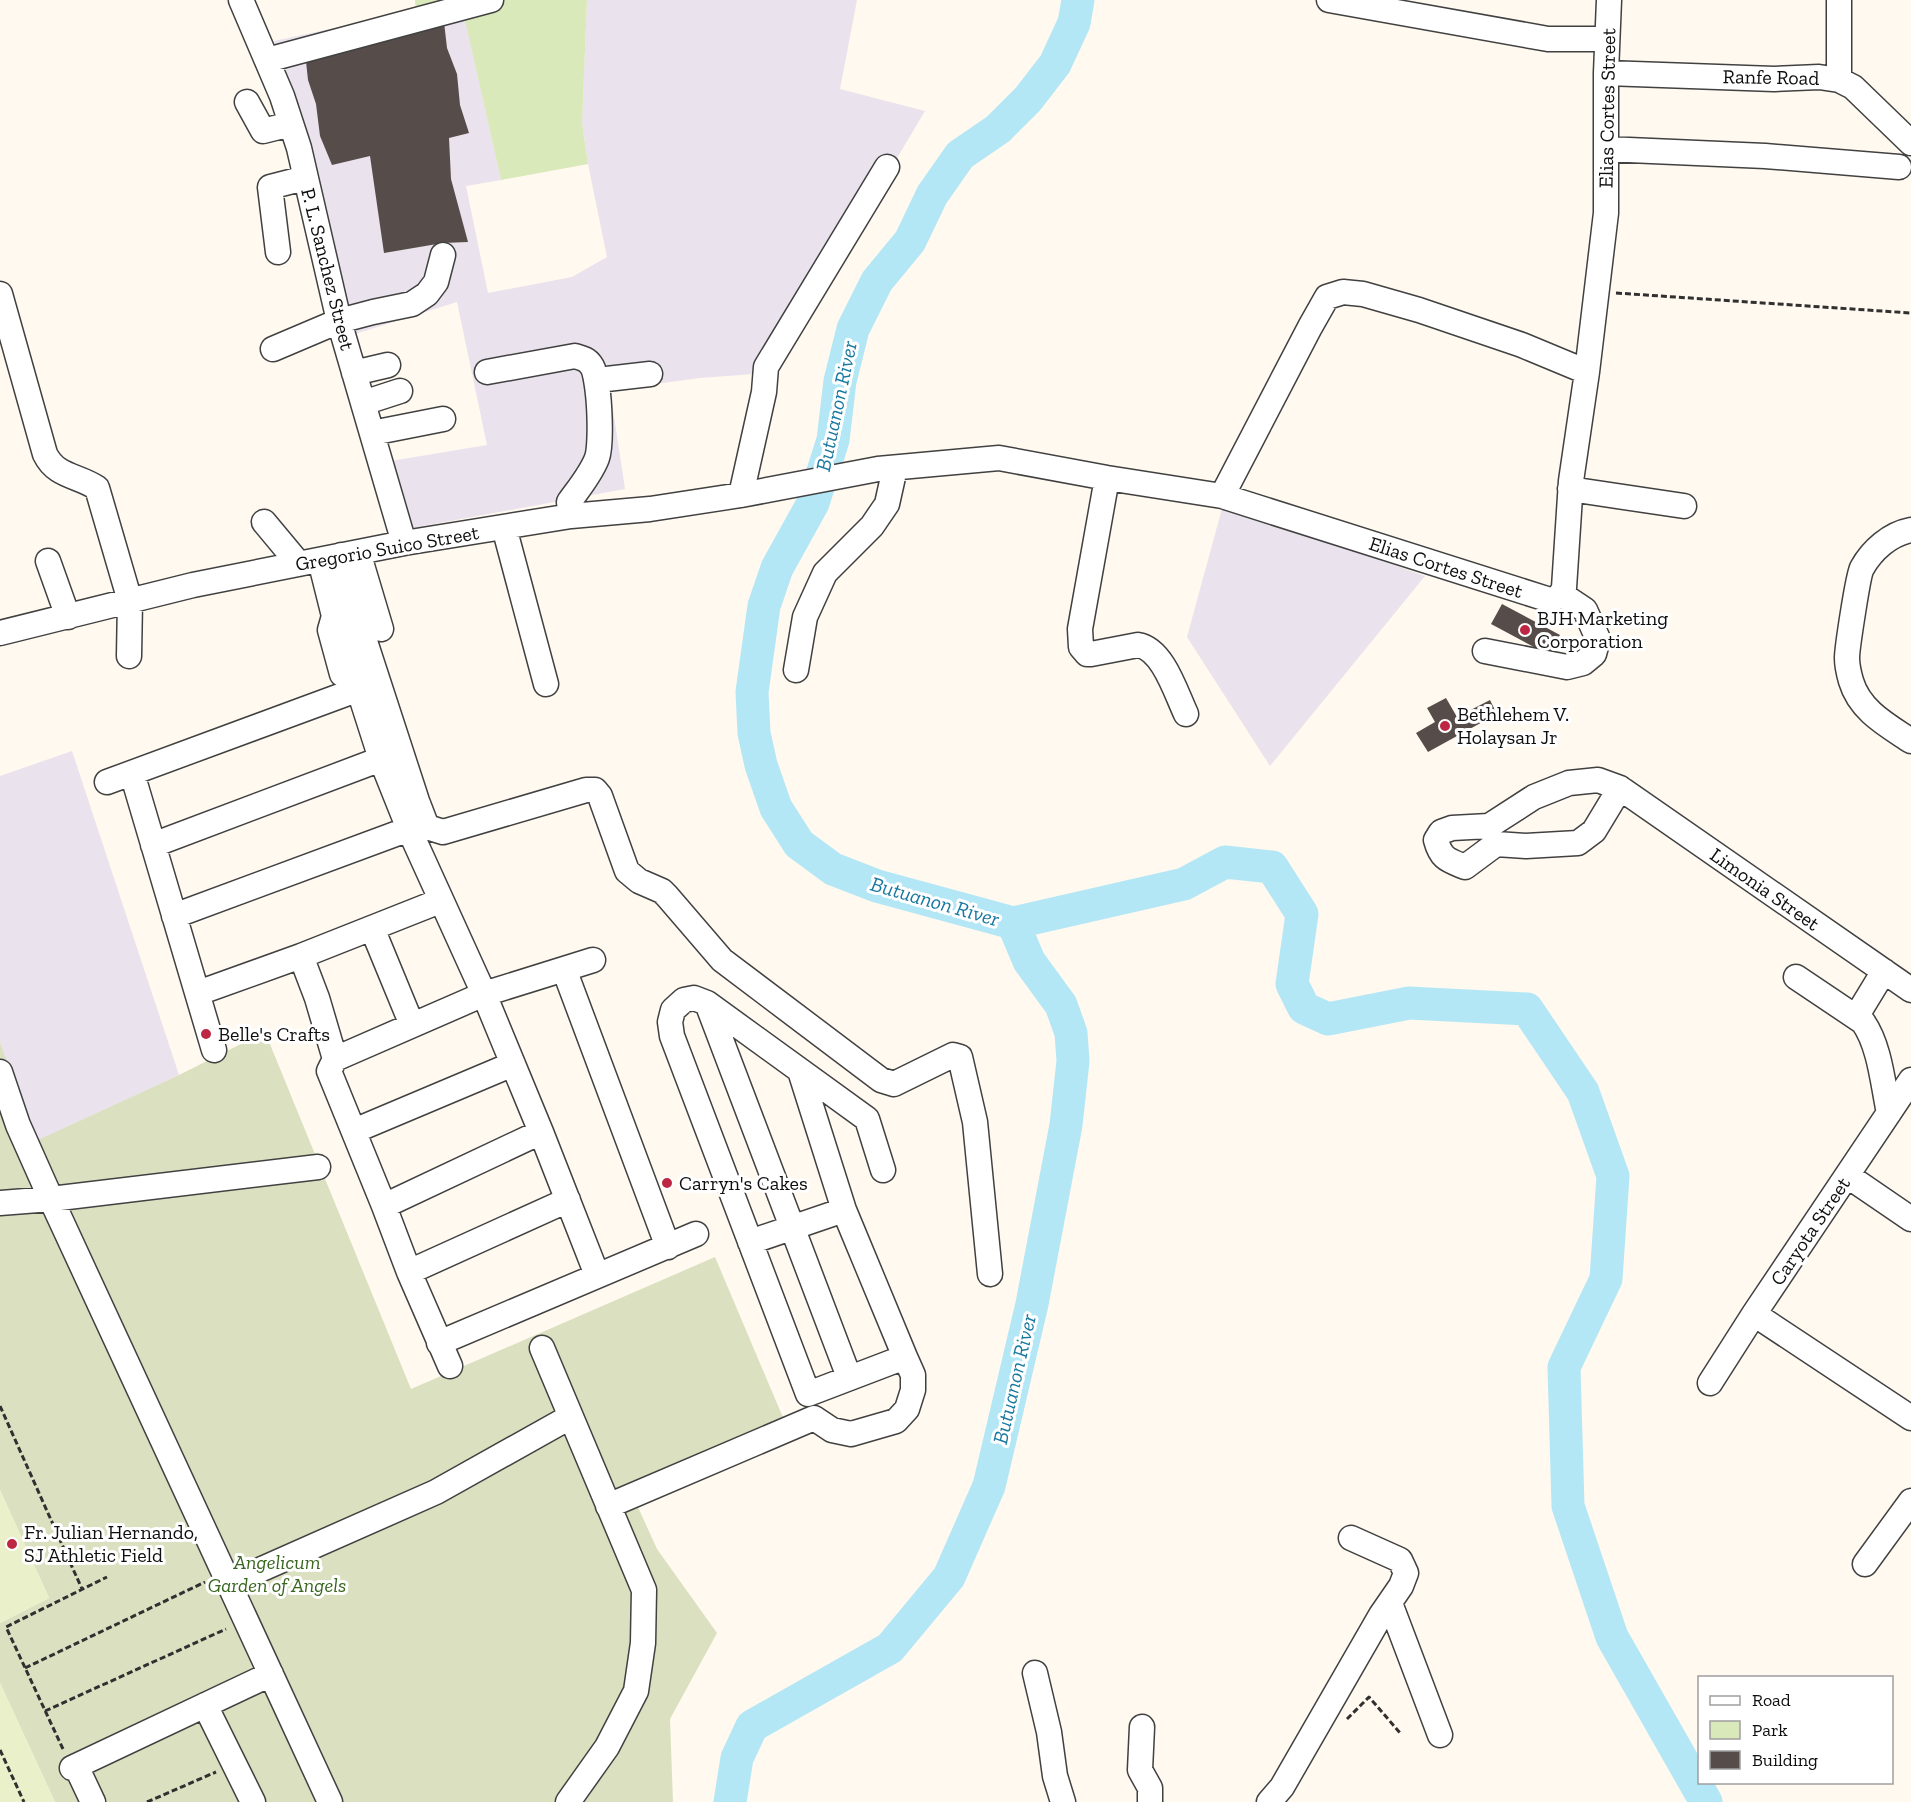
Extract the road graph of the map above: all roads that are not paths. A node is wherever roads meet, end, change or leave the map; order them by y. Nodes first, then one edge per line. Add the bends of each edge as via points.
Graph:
1 (241, 0) edge
2 (491, 0) edge
3 (1329, 0) edge
4 (1609, 0) edge
5 (1839, 0) edge
6 (1607, 39) junction
7 (267, 60) junction
8 (1606, 73) junction
9 (1839, 80) junction
10 (247, 102) dead end
11 (291, 124) junction
12 (1911, 143) edge
13 (1606, 149) junction
14 (887, 167) dead end
15 (1899, 167) dead end
16 (305, 178) junction
17 (278, 252) dead end
18 (443, 255) dead end
19 (0, 294) edge
20 (339, 321) junction
21 (273, 349) dead end
22 (388, 365) dead end
23 (487, 372) dead end
24 (1587, 372) junction
25 (354, 373) junction
26 (650, 374) dead end
27 (598, 380) junction
28 (400, 391) dead end
29 (363, 403) junction
30 (437, 429) dead end
31 (374, 439) junction
32 (886, 469) junction
33 (1107, 478) junction
34 (779, 488) joint
35 (1570, 489) junction
36 (741, 495) junction
37 (1222, 496) junction
38 (1684, 506) dead end
39 (571, 516) junction
40 (264, 522) dead end
41 (504, 527) junction
42 (1911, 530) edge
43 (404, 543) junction
44 (330, 558) junction
45 (48, 561) dead end
46 (1562, 594) junction
47 (130, 601) junction
48 (68, 617) junction
49 (381, 629) dead end
50 (0, 633) edge
51 (1485, 651) dead end
52 (129, 656) dead end
53 (796, 670) dead end
54 (546, 684) dead end
55 (357, 685) junction
56 (1186, 714) dead end
57 (1911, 741) edge
58 (381, 759) junction
59 (132, 773) junction
60 (107, 782) dead end
61 (1620, 788) junction
62 (409, 829) junction
63 (153, 845) junction
64 (440, 901) junction
65 (174, 916) junction
66 (372, 928) junction
67 (301, 956) junction
68 (593, 960) dead end
69 (564, 969) junction
70 (1884, 971) junction
71 (1796, 977) dead end
72 (1911, 990) edge
73 (198, 993) junction
74 (484, 994) junction
75 (707, 1003) junction
76 (1856, 1017) junction
77 (412, 1025) junction
78 (214, 1050) dead end
79 (335, 1059) junction
80 (513, 1064) junction
81 (800, 1071) junction
82 (0, 1072) edge
83 (1911, 1080) edge
84 (1889, 1113) junction
85 (354, 1131) junction
86 (541, 1132) junction
87 (318, 1167) dead end
88 (883, 1170) dead end
89 (1848, 1176) junction
90 (51, 1198) junction
91 (568, 1200) junction
92 (0, 1203) edge
93 (384, 1206) junction
94 (844, 1210) junction
95 (1911, 1219) edge
96 (792, 1228) junction
97 (696, 1234) dead end
98 (750, 1242) junction
99 (668, 1247) junction
100 (409, 1272) junction
101 (990, 1274) dead end
102 (597, 1275) junction
103 (1754, 1314) junction
104 (439, 1343) junction
105 (542, 1348) dead end
106 (904, 1357) junction
107 (450, 1366) dead end
108 (849, 1377) junction
109 (1710, 1383) dead end
110 (808, 1394) junction
111 (570, 1417) junction
112 (814, 1418) junction
113 (1911, 1418) edge
114 (1911, 1501) edge
115 (608, 1506) junction
116 (1351, 1538) dead end
117 (1865, 1564) dead end
118 (225, 1578) junction
119 (1390, 1603) junction
120 (1035, 1673) dead end
121 (270, 1674) junction
122 (205, 1705) junction
123 (1142, 1727) dead end
124 (1440, 1735) dead end
125 (93, 1802) edge
126 (253, 1802) edge
127 (330, 1802) edge
128 (568, 1802) edge
129 (1063, 1802) edge
130 (1150, 1802) edge
131 (1269, 1802) edge

1 - 7 street, P. L. Sanchez Street
2 - 7 street
3 - 6 street via 1548,39
4 - 6 street, Elias Cortes Street
5 - 9 street
6 - 8 street, Elias Cortes Street
7 - 11 street, P. L. Sanchez Street
8 - 9 street, Ranfe Road
8 - 13 street, Elias Cortes Street
9 - 12 street, Ranfe Road via 1853,87
10 - 11 street via 263,131
11 - 16 street, P. L. Sanchez Street
13 - 15 street
13 - 24 street, Elias Cortes Street via 1606,213
14 - 36 street via 766,367
16 - 17 street via 270,187
16 - 20 street, P. L. Sanchez Street
18 - 20 street via 436,282 422,299
19 - 47 street via 45,454 57,470 98,488
20 - 21 street
20 - 25 street, P. L. Sanchez Street
22 - 25 street
23 - 27 street via 575,356 586,358
24 - 35 street, Elias Cortes Street
24 - 37 street via 1522,345 1363,294 1343,292 1327,297
25 - 29 street, P. L. Sanchez Street
26 - 27 street
27 - 39 street via 598,456 569,502
28 - 29 street
29 - 31 street, P. L. Sanchez Street
30 - 31 street
31 - 43 street, P. L. Sanchez Street
32 - 33 street, Elias Cortes Street via 999,458
32 - 34 street, Elias Cortes Street
32 - 53 street via 887,504 872,526 825,573 805,617
33 - 37 street, Elias Cortes Street
33 - 56 street via 1080,629 1081,647 1087,654 1146,646 1164,666
34 - 36 street, Gregorio Suico Street
35 - 38 street
35 - 46 street, Elias Cortes Street
36 - 39 street, Gregorio Suico Street
37 - 46 street, Elias Cortes Street via 1551,600
39 - 41 street, Gregorio Suico Street
40 - 44 street
41 - 43 street, Gregorio Suico Street
41 - 54 street
42 - 57 street via 1887,541 1861,570 1847,657 1859,698 1872,715
43 - 44 street, Gregorio Suico Street
44 - 47 street, Gregorio Suico Street
44 - 49 street
44 - 55 street via 334,616 349,625 364,671
44 - 101 street via 359,623 427,827 443,832 595,790 627,871 667,896 722,960 881,1080 894,1084 953,1055 960,1057 975,1122
45 - 48 street
46 - 51 street via 1585,610 1598,639 1594,654 1583,663 1567,667
47 - 48 street, Gregorio Suico Street
47 - 52 street
48 - 50 street, Gregorio Suico Street
55 - 58 street
55 - 59 street
58 - 62 street
58 - 63 street
59 - 60 street
59 - 63 street
61 - 61 street, Limonia Street via 1598,780 1569,783 1534,796 1493,835 1526,846 1578,843 1594,831
61 - 70 street, Limonia Street
62 - 64 street
62 - 65 street
63 - 65 street
64 - 66 street
64 - 74 street
65 - 73 street
66 - 67 street
66 - 77 street
67 - 73 street
67 - 79 street
68 - 69 street
69 - 74 street
69 - 99 street
70 - 72 street, Limonia Street
70 - 76 street
71 - 76 street
73 - 78 street
74 - 77 street
74 - 80 street
75 - 81 street
75 - 96 street
75 - 98 street via 694,998 684,1000 673,1010 669,1022
76 - 84 street via 1870,1032 1875,1046
77 - 79 street
79 - 85 street via 329,1071
80 - 85 street
80 - 86 street
81 - 88 street via 867,1119
81 - 94 street
82 - 90 street via 18,1125
83 - 84 street, Caryota Street
84 - 89 street, Caryota Street
85 - 93 street
86 - 91 street
86 - 93 street
87 - 90 street
89 - 95 street
89 - 103 street, Caryota Street
90 - 92 street
90 - 118 street
91 - 100 street
91 - 102 street
93 - 100 street
94 - 96 street
94 - 106 street
96 - 98 street
96 - 108 street
97 - 99 street
98 - 110 street
99 - 102 street
100 - 104 street
102 - 104 street
103 - 109 street, Caryota Street
103 - 113 street
104 - 107 street
105 - 111 street
106 - 108 street
106 - 112 street via 913,1374 913,1390 907,1409 896,1421 851,1434 832,1430
108 - 110 street
110 - 112 street
111 - 115 street
111 - 118 street via 436,1492
112 - 115 street
114 - 117 street
115 - 128 street via 644,1590 643,1643 636,1691 607,1747
116 - 119 street via 1400,1560 1406,1573
118 - 121 street
119 - 124 street
119 - 131 street via 1282,1787
120 - 129 street
121 - 122 street
121 - 127 street
122 - 125 street via 74,1767
122 - 126 street
123 - 130 street via 1140,1770 1150,1788

